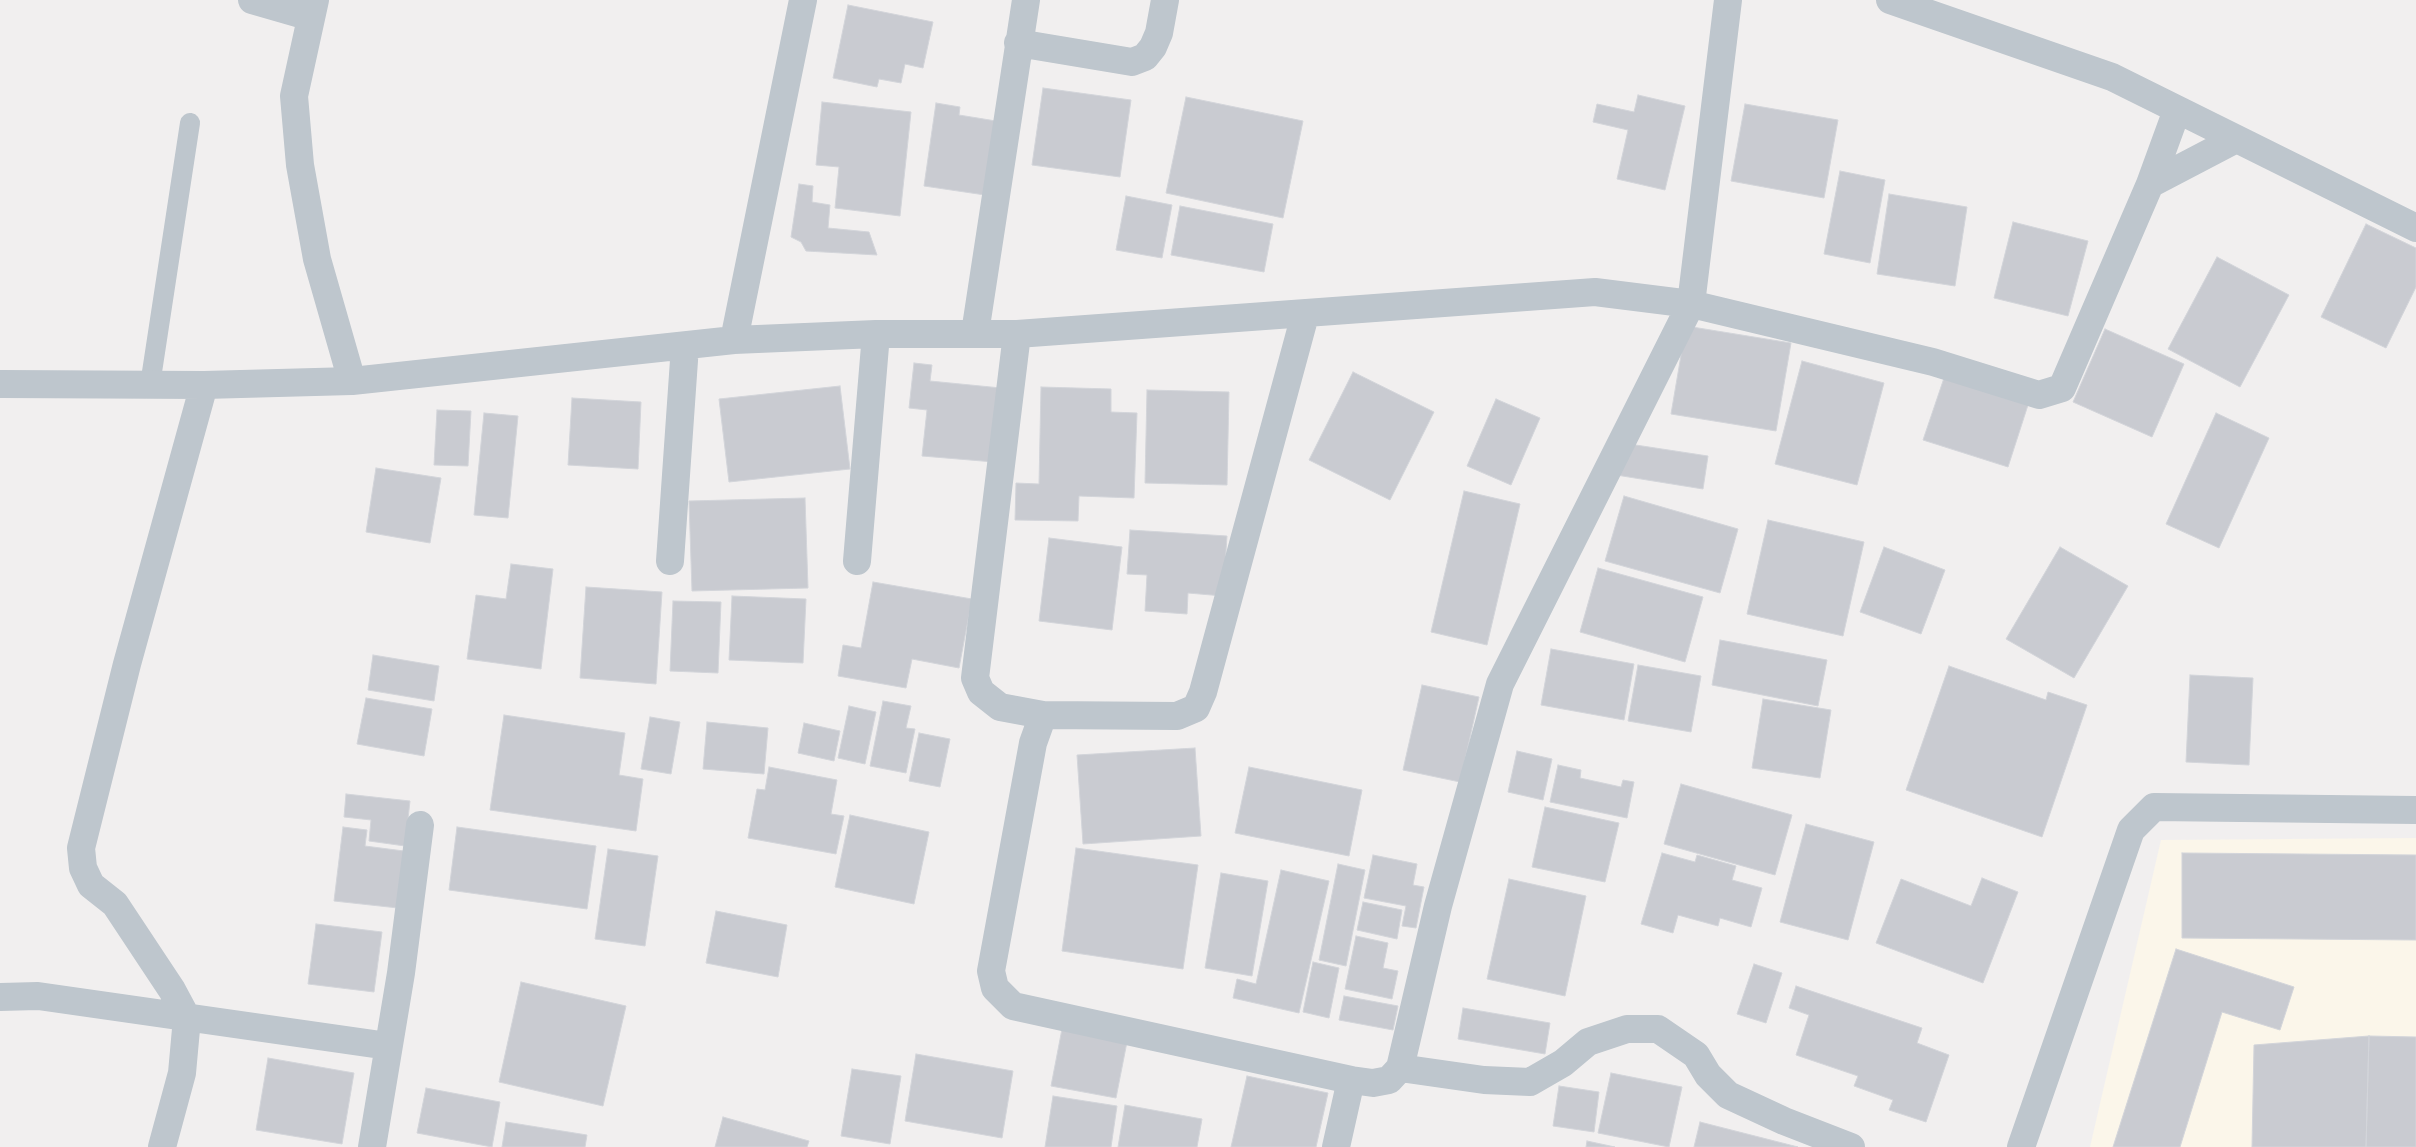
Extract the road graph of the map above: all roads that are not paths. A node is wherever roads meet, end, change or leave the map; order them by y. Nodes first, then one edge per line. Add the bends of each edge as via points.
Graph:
1 (252, 0) edge
2 (803, 0) edge
3 (1026, 0) edge
4 (1165, 0) edge
5 (1728, 0) edge
6 (1890, 0) edge
7 (313, 8) edge
8 (1018, 43) junction
9 (2177, 110) junction
10 (190, 123) dead end
11 (2236, 139) junction
12 (2150, 184) junction
13 (2416, 228) edge
14 (1691, 304) junction
15 (1305, 315) junction
16 (975, 333) junction
17 (876, 334) junction
18 (1017, 334) junction
19 (734, 340) junction
20 (685, 346) junction
21 (352, 381) junction
22 (0, 384) edge
23 (150, 385) junction
24 (204, 385) junction
25 (670, 561) dead end
26 (857, 561) dead end
27 (1042, 714) junction
28 (2416, 810) edge
29 (420, 825) dead end
30 (0, 997) edge
31 (187, 1018) junction
32 (388, 1046) junction
33 (1400, 1068) junction
34 (1351, 1080) junction
35 (162, 1147) edge
36 (372, 1147) edge
37 (1336, 1147) edge
38 (1851, 1147) edge
39 (2020, 1147) edge

1 - 7 street
2 - 19 street
3 - 8 street
4 - 8 street via 1160,33 1153,47 1145,57 1132,62
5 - 14 street
6 - 9 street via 2112,77
7 - 21 street via 294,96 300,165 317,259
8 - 16 street
9 - 11 street
9 - 12 street
10 - 23 lane
11 - 12 street
11 - 13 street
12 - 14 street via 2062,388 2039,395 1933,362
14 - 15 street via 1595,292
14 - 33 street via 1500,684 1438,906
15 - 18 street
15 - 27 street via 1204,692 1196,708 1177,716
16 - 17 street
16 - 18 street
17 - 19 street
17 - 26 street
18 - 27 street via 976,678 981,692 1000,707
19 - 20 street
20 - 21 street
20 - 25 street
21 - 24 street
22 - 23 street
23 - 24 street
24 - 31 street via 127,664 81,848 83,868 91,885 115,904
27 - 34 street via 1033,743 991,971 995,988 1012,1006
28 - 39 street via 2154,807 2131,830
29 - 32 street
30 - 31 street via 38,996
31 - 32 street
31 - 35 street via 182,1073
32 - 36 street
33 - 34 street via 1389,1080 1373,1083
33 - 38 street via 1484,1080 1530,1082 1563,1063 1588,1042 1627,1029 1658,1029 1696,1055 1708,1075 1728,1095
34 - 37 street

